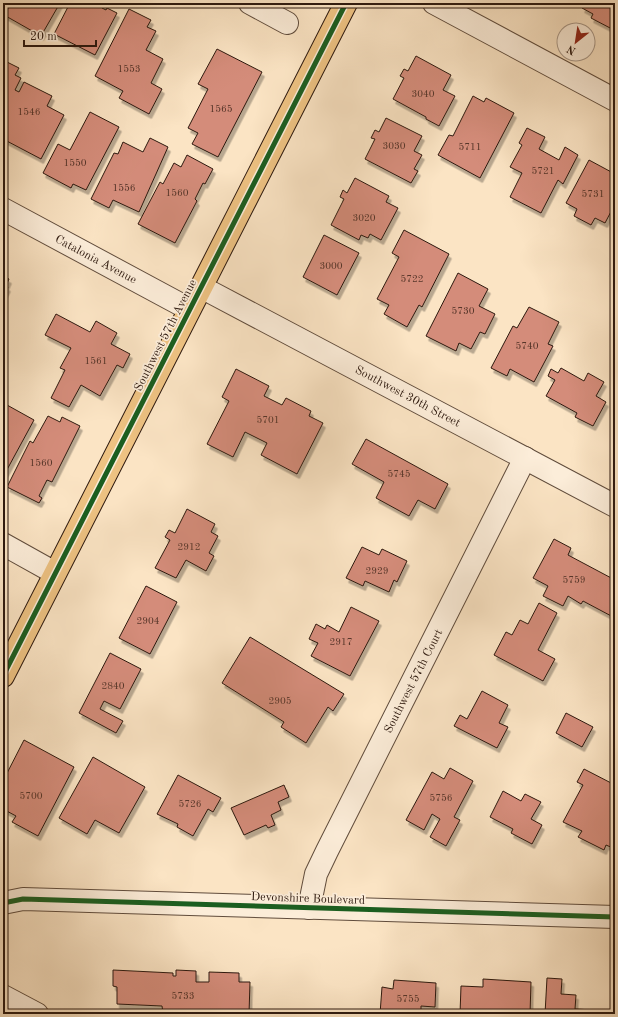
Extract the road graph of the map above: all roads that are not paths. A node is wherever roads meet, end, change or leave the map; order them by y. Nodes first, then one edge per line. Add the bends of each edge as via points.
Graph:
1 (250, 3) edge
2 (346, 3) edge
3 (434, 3) edge
4 (287, 23) dead end
5 (615, 100) edge
6 (3, 209) edge
7 (201, 287) junction
8 (189, 309) junction
9 (525, 458) junction
10 (615, 506) edge
11 (3, 544) edge
12 (55, 573) junction
13 (3, 676) edge
14 (3, 891) edge
15 (13, 901) edge
16 (309, 908) junction
17 (614, 918) edge
18 (3, 996) edge
19 (37, 1014) edge

1 - 4 street
2 - 7 main road, Southwest 57th Avenue
3 - 5 street
6 - 8 street, Catalonia Avenue
7 - 8 main road, Southwest 57th Avenue
7 - 9 street, Southwest 30th Street
8 - 12 main road, Southwest 57th Avenue
9 - 10 street, Southwest 30th Street
9 - 16 street, Southwest 57th Court via 327,851 316,874
11 - 12 street
12 - 13 main road, Southwest 57th Avenue
14 - 15 street, Devonshire Boulevard
15 - 16 street, Devonshire Boulevard
16 - 17 street, Devonshire Boulevard
18 - 19 street

